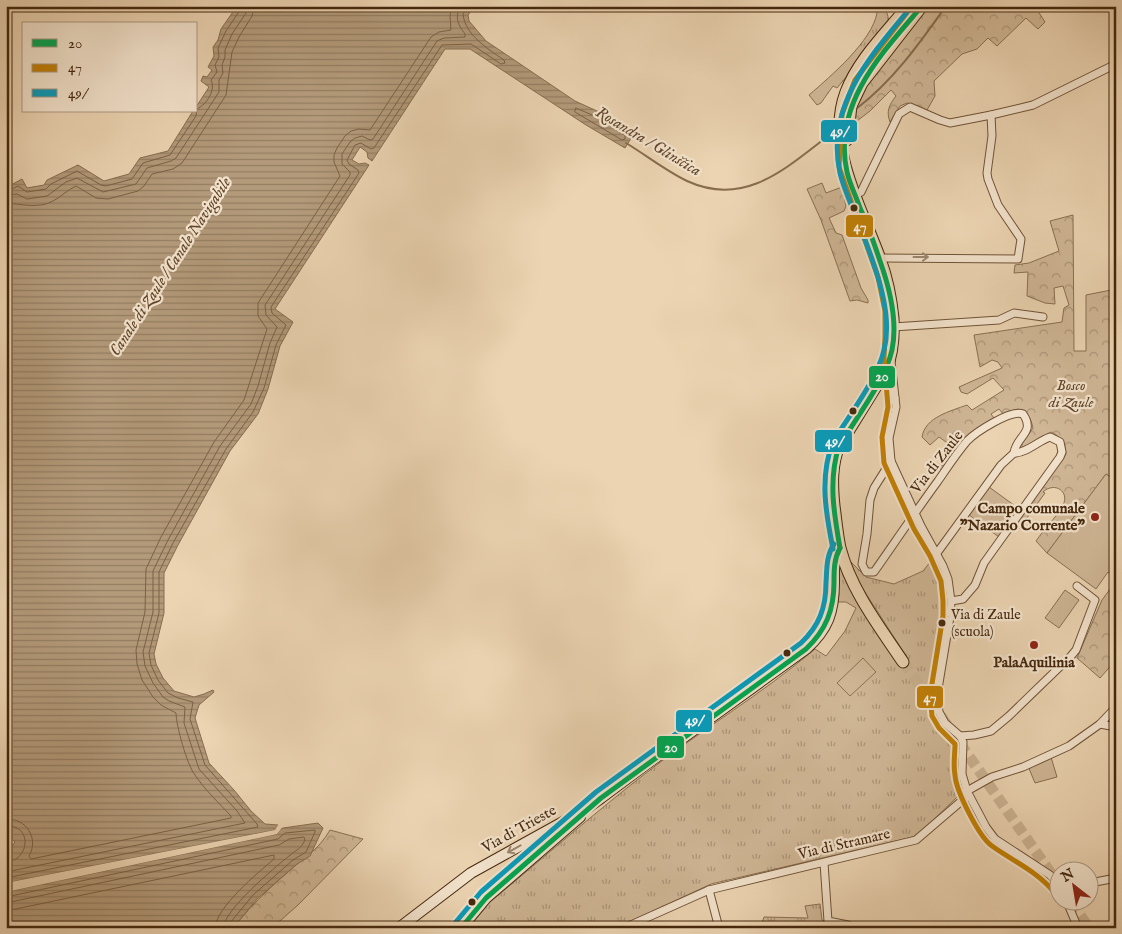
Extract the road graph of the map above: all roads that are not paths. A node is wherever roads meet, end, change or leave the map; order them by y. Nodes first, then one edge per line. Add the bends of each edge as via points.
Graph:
1 (908, 6) edge
2 (922, 6) edge
3 (1116, 64) edge
4 (991, 115) junction
5 (846, 166) junction
6 (855, 195) junction
7 (880, 258) junction
8 (1043, 317) dead end
9 (893, 327) junction
10 (891, 358) junction
11 (880, 381) junction
12 (895, 398) junction
13 (1014, 453) junction
14 (891, 461) junction
15 (916, 513) junction
16 (840, 548) junction
17 (937, 553) junction
18 (1077, 586) dead end
19 (951, 601) junction
20 (903, 662) tunnel mouth
21 (1116, 707) edge
22 (1100, 724) junction
23 (1116, 727) edge
24 (960, 736) junction
25 (968, 791) junction
26 (601, 798) junction
27 (824, 863) junction
28 (1050, 876) edge
29 (1116, 878) edge
30 (1100, 880) edge
31 (709, 890) junction
32 (1071, 912) edge
33 (462, 927) edge
34 (399, 928) edge
35 (624, 928) edge
36 (719, 928) edge
37 (848, 928) edge
38 (1078, 928) edge

1 - 5 main road via 852,77 845,94 840,124
2 - 5 main road via 862,83 849,115
3 - 4 street via 1033,105
4 - 6 street via 950,123 910,108 903,110 861,192
7 -> 4 street via 1018,259 1021,239 998,205 988,179
5 - 6 main road
6 - 7 main road
7 - 9 main road via 888,284
8 - 9 street via 1014,314 999,320
9 - 10 main road
10 - 11 main road
10 - 12 street, Via di Zaule
11 - 12 street
11 - 16 main road via 835,456 833,492
12 - 14 street, Via di Zaule via 889,438
13 - 15 street, Via di Zaule via 1029,424 1020,412 998,421 968,440
13 - 17 street, Via di Zaule via 1001,465
13 - 19 street, Via di Zaule via 1020,453 1050,436 1056,438 1062,447 1060,458 994,549 975,585 963,599
14 - 15 street, Via di Zaule
14 - 15 street, Via di Zaule via 870,500 862,564 866,572 874,572
15 - 17 street, Via di Zaule
16 - 20 main road via 858,592
16 - 26 street, Via di Trieste via 834,563 832,612 819,638
17 - 19 street, Via di Zaule via 948,579
18 - 24 street via 1095,600 1076,650 991,731
19 - 24 street, Via di Zaule via 936,695 945,723
21 - 22 street, Via di Stramare
22 - 23 street
22 - 25 street, Via di Stramare via 1069,746 992,777
24 - 25 street via 964,752 962,774
25 - 27 street, Via di Stramare via 965,798 916,840
25 - 28 street via 979,816 995,838
26 - 33 street via 486,898
26 -> 34 street, Via di Trieste via 471,873
27 - 31 street, Via di Stramare
27 - 37 street via 828,921 848,925
29 - 30 street
31 - 35 street, Via di Stramare
31 - 36 street
32 - 38 street

